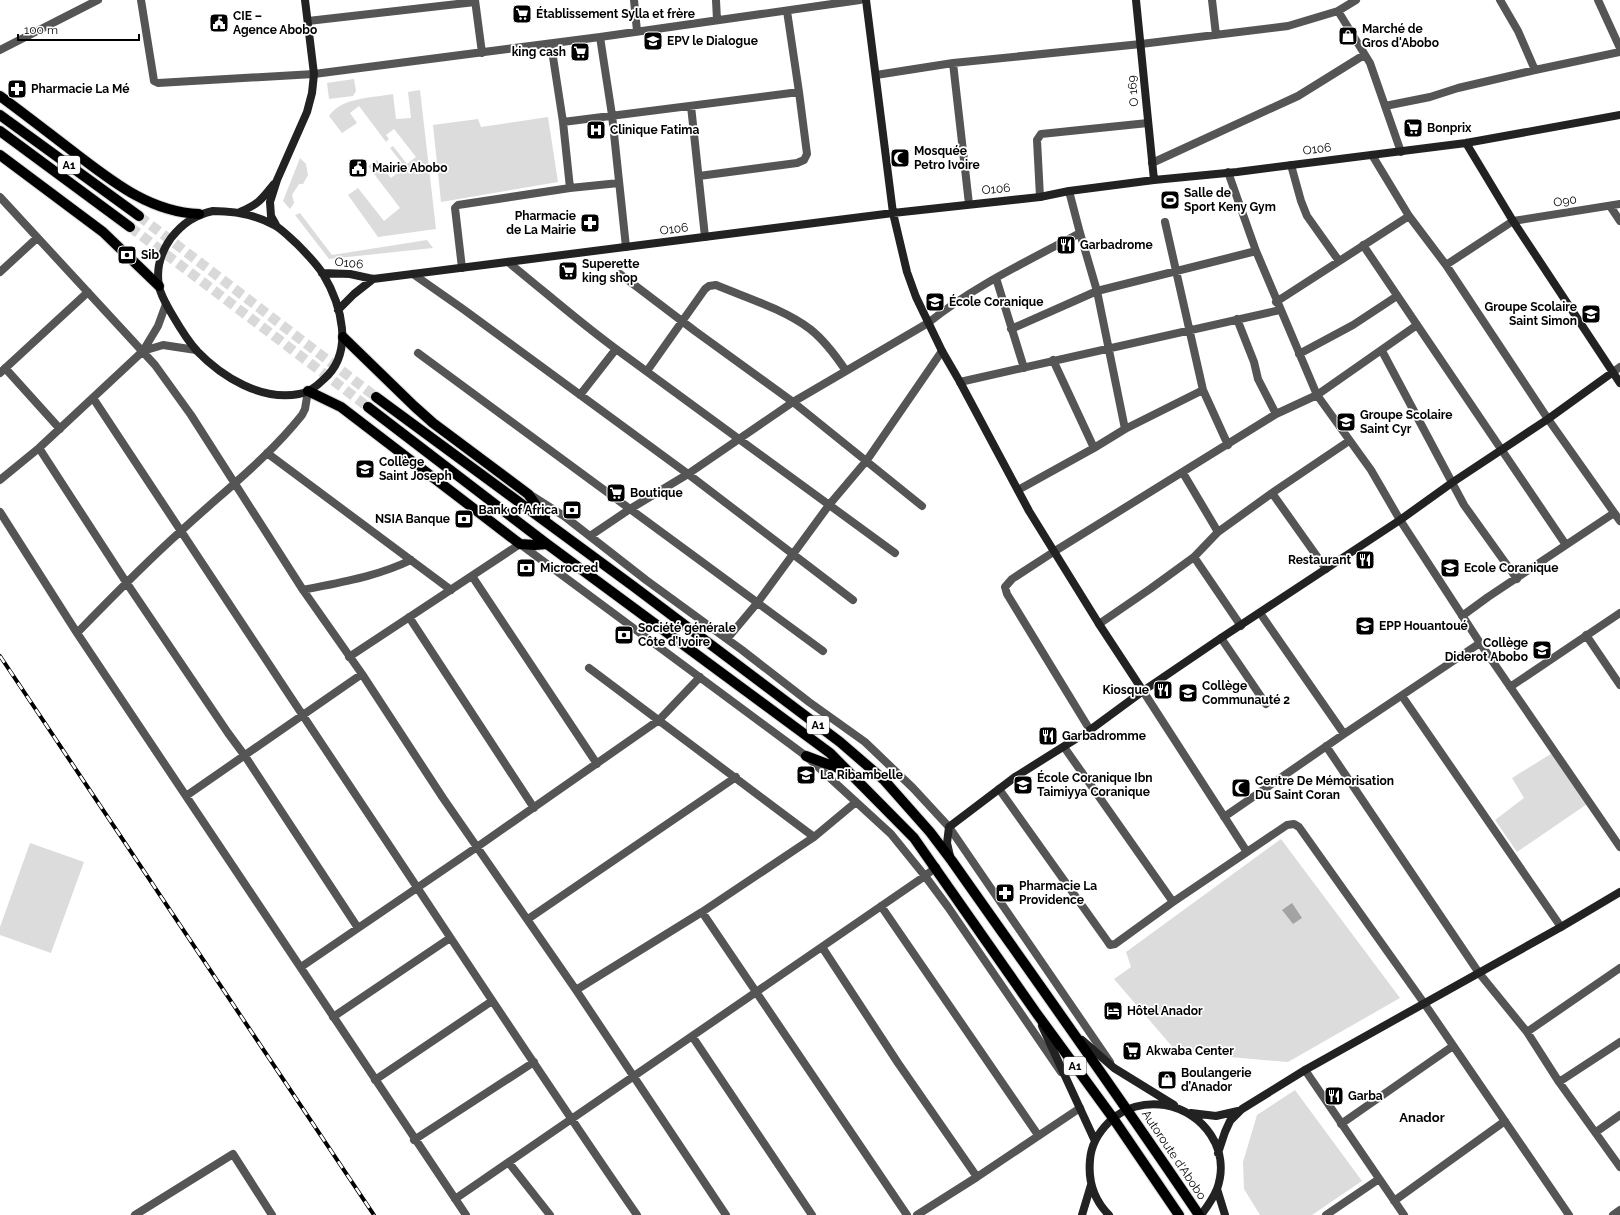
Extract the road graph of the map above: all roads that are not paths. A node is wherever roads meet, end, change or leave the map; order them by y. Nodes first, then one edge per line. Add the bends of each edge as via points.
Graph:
1 (98, 0) edge
2 (141, 0) edge
3 (305, 0) edge
4 (634, 0) edge
5 (716, 0) edge
6 (860, 0) edge
7 (866, 0) edge
8 (1136, 0) edge
9 (1212, 0) edge
10 (1356, 0) edge
11 (1500, 0) edge
12 (1598, 0) edge
13 (475, 1) edge
14 (787, 11) junction
15 (1338, 11) junction
16 (717, 20) junction
17 (308, 21) junction
18 (637, 31) junction
19 (1216, 35) junction
20 (600, 37) junction
21 (551, 44) junction
22 (1141, 44) junction
23 (1620, 48) edge
24 (0, 50) edge
25 (1620, 52) edge
26 (482, 53) junction
27 (1364, 55) junction
28 (953, 63) junction
29 (1534, 70) junction
30 (314, 74) junction
31 (876, 75) junction
32 (799, 92) junction
33 (0, 96) edge
34 (691, 106) junction
35 (1386, 106) junction
36 (0, 115) edge
37 (612, 115) junction
38 (1620, 115) edge
39 (562, 122) junction
40 (1148, 123) junction
41 (0, 131) edge
42 (1466, 143) junction
43 (1401, 152) junction
44 (0, 155) edge
45 (1372, 155) junction
46 (1152, 163) junction
47 (1291, 165) junction
48 (1228, 172) junction
49 (699, 176) junction
50 (277, 180) junction
51 (1154, 180) junction
52 (619, 183) junction
53 (570, 188) junction
54 (1069, 191) junction
55 (0, 197) edge
56 (1040, 197) junction
57 (968, 204) junction
58 (1620, 204) edge
59 (1610, 206) junction
60 (240, 212) junction
61 (893, 213) junction
62 (199, 214) junction
63 (139, 216) tunnel mouth
64 (1409, 216) junction
65 (1513, 221) junction
66 (1620, 221) edge
67 (1165, 222) dead end
68 (276, 226) junction
69 (130, 227) tunnel mouth
70 (1080, 234) junction
71 (705, 237) junction
72 (37, 238) junction
73 (1363, 245) junction
74 (626, 247) junction
75 (1256, 251) junction
76 (1338, 261) junction
77 (508, 262) junction
78 (1446, 265) junction
79 (462, 268) junction
80 (1175, 271) junction
81 (0, 272) edge
82 (322, 273) junction
83 (413, 274) junction
84 (620, 274) dead end
85 (996, 278) junction
86 (373, 279) junction
87 (159, 286) junction
88 (1097, 291) junction
89 (88, 292) junction
90 (1397, 296) junction
91 (1276, 302) junction
92 (166, 304) junction
93 (338, 310) junction
94 (1280, 310) junction
95 (1237, 319) junction
96 (682, 321) junction
97 (928, 323) junction
98 (1417, 325) junction
99 (1011, 329) junction
100 (1190, 330) junction
101 (343, 337) junction
102 (1109, 347) junction
103 (616, 349) junction
104 (196, 350) junction
105 (143, 351) junction
106 (942, 351) junction
107 (1382, 351) junction
108 (418, 353) dead end
109 (1299, 354) junction
110 (1053, 360) junction
111 (1620, 367) edge
112 (1024, 368) junction
113 (3, 370) edge
114 (647, 371) junction
115 (846, 371) junction
116 (1613, 372) junction
117 (960, 382) junction
118 (1620, 383) edge
119 (1203, 390) junction
120 (308, 391) junction
121 (580, 395) junction
122 (1317, 395) junction
123 (376, 397) tunnel mouth
124 (93, 398) junction
125 (793, 402) junction
126 (368, 407) tunnel mouth
127 (1276, 414) junction
128 (1548, 419) junction
129 (60, 428) junction
130 (1125, 429) junction
131 (738, 440) junction
132 (1349, 441) junction
133 (1228, 445) junction
134 (39, 448) junction
135 (1094, 448) junction
136 (1500, 450) junction
137 (267, 453) junction
138 (867, 460) junction
139 (1183, 473) junction
140 (688, 474) junction
141 (0, 480) edge
142 (1453, 482) junction
143 (234, 485) junction
144 (1018, 490) junction
145 (1272, 493) junction
146 (528, 494) junction
147 (829, 505) junction
148 (922, 506) dead end
149 (630, 509) junction
150 (0, 512) edge
151 (1614, 512) junction
152 (1400, 520) junction
153 (1620, 521) edge
154 (547, 522) junction
155 (181, 531) junction
156 (1218, 532) junction
157 (590, 536) junction
158 (520, 544) junction
159 (547, 544) junction
160 (1566, 546) junction
161 (1055, 551) junction
162 (895, 552) dead end
163 (793, 554) junction
164 (1194, 557) junction
165 (411, 560) junction
166 (1326, 569) junction
167 (472, 576) junction
168 (1517, 579) junction
169 (126, 582) junction
170 (303, 590) junction
171 (451, 590) junction
172 (853, 600) dead end
173 (758, 602) junction
174 (1260, 612) junction
175 (1620, 613) edge
176 (1462, 616) junction
177 (409, 617) junction
178 (1099, 624) junction
179 (1241, 626) junction
180 (77, 633) junction
181 (1586, 635) junction
182 (1221, 638) junction
183 (726, 639) junction
184 (1480, 643) junction
185 (822, 651) dead end
186 (349, 657) junction
187 (589, 668) dead end
188 (362, 674) junction
189 (700, 677) junction
190 (1620, 685) edge
191 (1510, 687) junction
192 (1144, 691) junction
193 (1402, 696) junction
194 (1266, 704) dead end
195 (302, 715) junction
196 (659, 720) junction
197 (1090, 730) junction
198 (1344, 734) junction
199 (1326, 746) junction
200 (1064, 747) junction
201 (245, 756) junction
202 (806, 756) junction
203 (597, 764) junction
204 (853, 775) junction
205 (736, 777) junction
206 (999, 789) junction
207 (186, 796) junction
208 (856, 802) junction
209 (534, 808) junction
210 (1224, 817) junction
211 (949, 827) junction
212 (814, 837) junction
213 (1620, 847) edge
214 (477, 848) junction
215 (1247, 852) junction
216 (952, 861) junction
217 (936, 867) junction
218 (925, 876) junction
219 (418, 888) junction
220 (1620, 892) edge
221 (1173, 902) junction
222 (881, 906) junction
223 (702, 912) junction
224 (528, 919) junction
225 (1561, 927) junction
226 (358, 928) junction
227 (450, 938) junction
228 (822, 947) junction
229 (301, 967) junction
230 (1619, 969) edge
231 (1479, 973) junction
232 (576, 990) junction
233 (758, 991) junction
234 (492, 1001) junction
235 (1424, 1003) junction
236 (1037, 1014) junction
237 (334, 1017) junction
238 (1072, 1031) junction
239 (1526, 1032) junction
240 (692, 1036) junction
241 (1620, 1042) edge
242 (1453, 1046) junction
243 (534, 1062) junction
244 (1114, 1068) junction
245 (1305, 1070) junction
246 (633, 1076) junction
247 (375, 1080) junction
248 (1559, 1082) junction
249 (1068, 1083) junction
250 (1178, 1107) junction
251 (1080, 1108) junction
252 (1128, 1109) junction
253 (1242, 1109) junction
254 (1188, 1112) junction
255 (1620, 1115) edge
256 (1114, 1118) junction
257 (571, 1119) junction
258 (1505, 1121) junction
259 (1341, 1124) junction
260 (1596, 1132) junction
261 (1038, 1136) junction
262 (414, 1140) junction
263 (1095, 1141) junction
264 (1218, 1153) junction
265 (509, 1163) junction
266 (1620, 1167) edge
267 (977, 1177) junction
268 (1379, 1179) junction
269 (1091, 1185) junction
270 (1217, 1188) junction
271 (455, 1199) junction
272 (1394, 1201) junction
273 (1620, 1210) edge
274 (145, 1213) edge
275 (135, 1215) edge
276 (272, 1215) edge
277 (466, 1215) edge
278 (550, 1215) edge
279 (637, 1215) edge
280 (726, 1215) edge
281 (812, 1215) edge
282 (907, 1215) edge
283 (917, 1215) edge
284 (1082, 1215) edge
285 (1109, 1215) edge
286 (1179, 1215) edge
287 (1200, 1215) edge
288 (1225, 1215) edge
289 (1326, 1215) edge
290 (1404, 1215) edge
291 (1569, 1215) edge
292 (1613, 1215) edge

1 - 24 street
2 - 30 street via 156,82
3 - 17 street
4 - 18 street
5 - 16 street
6 - 14 street
7 - 31 street
8 - 22 street, O 169
9 - 19 street
10 - 15 street
11 - 29 street via 1518,31
12 - 23 street
13 - 17 street
13 - 26 street
14 - 16 street
14 - 32 street
15 - 19 street via 1288,26
15 - 27 street
16 - 18 street
17 - 30 street
18 - 20 street
19 - 22 street
20 - 21 street
20 - 37 street
21 - 26 street
21 - 39 street
22 - 28 street
22 - 40 street, O 169
25 - 29 street
26 - 30 street
27 - 35 street via 1370,63
27 - 46 street via 1298,96
28 - 31 street
28 - 57 street
29 - 35 street
30 - 50 street via 307,112
31 - 61 street
32 - 34 street
32 - 49 street via 807,154 804,160
33 - 62 main road via 118,185 170,210 184,214
34 - 37 street
34 - 49 street
35 - 43 street
36 - 63 main road, A1
37 - 39 street
37 - 52 street
38 - 42 street, O106
39 - 53 street
40 - 46 street, O 169
40 - 56 street via 1042,134 1037,140
41 - 69 main road, A1
42 - 43 street, O106
42 - 65 street
43 - 45 street, O106
44 - 87 main road via 103,232
45 - 47 street, O106
45 - 64 street
46 - 51 street, O 169
47 - 48 street, O106
47 - 76 street via 1307,216
48 - 51 street, O106
48 - 75 street
49 - 71 street
50 - 60 street via 261,200
50 - 68 street via 270,202
51 - 54 street, O106
52 - 53 street
52 - 74 street
53 - 79 street via 456,206
54 - 56 street, O106
54 - 70 street
55 - 72 street
56 - 57 street, O106
57 - 61 street, O106
58 - 59 street, O90
59 - 65 street, O90
59 - 66 street
60 - 62 street via 213,211
60 - 68 street
61 - 71 street, O106
61 - 97 street via 910,284
62 - 87 street via 183,224 166,245 158,266
64 - 73 street
64 - 78 street
65 - 78 street
65 - 116 street
67 - 80 street
68 - 82 street
70 - 85 street
70 - 88 street
71 - 74 street, O106
72 - 81 street
72 - 89 street
73 - 76 street
73 - 90 street
74 - 77 street, O106
75 - 80 street
75 - 91 street
76 - 91 street
77 - 79 street, O106
77 - 103 street
78 - 128 street
79 - 83 street, O106
80 - 88 street
80 - 100 street
82 - 86 street, O106 via 350,274
82 - 93 street
83 - 86 street, O106
83 - 121 street
84 - 96 street
85 - 97 street via 960,299
85 - 99 street
86 - 93 street, O106
87 - 92 street
88 - 99 street
88 - 102 street
89 - 105 street
89 - 113 street
90 - 98 street
90 - 109 street via 1353,325
91 - 94 street
92 - 104 street
92 - 105 street via 158,326
93 - 101 street
94 - 95 street
94 - 109 street
95 - 100 street
95 - 127 street via 1258,379
96 - 114 street
96 - 115 street via 705,289 716,285 788,316 811,330 836,356
96 - 125 street
97 - 106 street
97 - 115 street
98 - 107 street
98 - 136 street
99 - 112 street
100 - 102 street
100 - 119 street
101 - 120 street via 340,356 333,369 326,378
101 - 146 main road via 434,423
102 - 110 street
102 - 130 street
103 - 114 street
103 - 121 street
104 - 105 street via 163,345
104 - 120 street via 229,377 250,387 286,395
105 - 124 street
105 - 143 street via 191,415
106 - 117 street
106 - 138 street
107 - 122 street
107 - 142 street
108 - 149 street
109 - 122 street
110 - 112 street
110 - 135 street
111 - 116 street
112 - 117 street
113 - 129 street
114 - 131 street
115 - 125 street
116 - 118 street
116 - 128 street
117 - 144 street
119 - 130 street
119 - 133 street
120 - 137 street via 302,416
120 - 158 main road via 341,407
121 - 140 street
122 - 127 street
122 - 132 street
123 - 154 main road, A1
124 - 129 street
124 - 155 street
125 - 131 street
125 - 138 street
126 - 159 main road, A1
127 - 133 street
128 - 136 street
128 - 151 street
129 - 134 street
130 - 135 street
131 - 140 street
131 - 147 street
132 - 145 street
132 - 152 street via 1371,470
133 - 139 street
134 - 141 street
134 - 169 street
135 - 144 street
136 - 142 street
136 - 160 street
137 - 143 street
137 - 165 street
138 - 147 street
138 - 148 street
139 - 156 street
139 - 161 street
140 - 149 street
140 - 163 street
142 - 152 street
142 - 168 street via 1464,504
143 - 155 street
143 - 170 street
144 - 161 street
145 - 156 street
145 - 166 street
146 - 154 main road
146 - 157 street
147 - 162 street
147 - 163 street
149 - 157 street
149 - 173 street
150 - 180 street
151 - 153 street
151 - 160 street
152 - 166 street
152 - 176 street
154 - 216 main road, A1 via 840,742 884,780
155 - 169 street
155 - 195 street
156 - 164 street
157 - 183 street
158 - 159 main road
158 - 167 street
158 - 189 street
159 - 204 main road, A1 via 830,753
160 - 168 street
161 - 178 street
161 - 197 street via 1012,579 1005,587
163 - 172 street
163 - 173 street
164 - 178 street
164 - 179 street
165 - 170 street via 367,577
165 - 171 street
166 - 174 street
167 - 171 street
167 - 203 street
168 - 176 street
169 - 180 street
169 - 201 street
170 - 186 street
171 - 177 street
173 - 183 street
173 - 185 street
174 - 179 street
174 - 198 street
175 - 181 street
176 - 184 street
177 - 186 street
177 - 209 street
178 - 192 street
179 - 182 street
180 - 207 street
181 - 190 street
181 - 191 street
182 - 192 street
182 - 194 street
183 - 211 street via 865,742 914,788
184 - 191 street
184 - 193 street
186 - 188 street
187 - 196 street
188 - 195 street
188 - 214 street
189 - 196 street
189 - 202 street
191 - 213 street
192 - 197 street
192 - 210 street
193 - 198 street
193 - 225 street
195 - 201 street
195 - 219 street
196 - 203 street
196 - 205 street
197 - 200 street
198 - 199 street
199 - 210 street
199 - 231 street
200 - 206 street
200 - 221 street
201 - 207 street
201 - 226 street
202 - 204 main road
202 - 208 street
203 - 209 street
204 - 217 main road, A1 via 914,838
205 - 212 street
205 - 224 street
206 - 211 street
206 - 221 street via 1110,944 1115,944
207 - 229 street
208 - 212 street
208 - 218 street via 891,834
209 - 214 street
210 - 215 street
211 - 216 street via 947,843
211 - 244 street
212 - 223 street
214 - 219 street
214 - 224 street
215 - 221 street
215 - 235 street via 1287,825 1294,824 1299,827
216 - 238 main road, A1
217 - 218 street
217 - 236 main road, A1
218 - 222 street
218 - 249 street
219 - 226 street
219 - 227 street
220 - 225 street
222 - 228 street
222 - 261 street
223 - 232 street
223 - 233 street
224 - 232 street
225 - 231 street
226 - 229 street
227 - 234 street
227 - 237 street
228 - 233 street
228 - 267 street
229 - 237 street
230 - 239 street
231 - 235 street
231 - 239 street
232 - 246 street
233 - 240 street
233 - 282 street
234 - 243 street
234 - 247 street
235 - 242 street
235 - 245 street
236 - 249 street
236 - 256 main road, A1
237 - 247 street
238 - 244 street
238 - 252 main road, A1
239 - 248 street
240 - 246 street
240 - 281 street
241 - 248 street
242 - 258 street
242 - 259 street
243 - 257 street
243 - 262 street
244 - 250 street
245 - 253 street
245 - 259 street
246 - 257 street
246 - 280 street
247 - 262 street
248 - 260 street
249 - 251 street
250 - 252 street via 1153,1103
250 - 254 street
251 - 261 street
251 - 263 street
252 - 256 street
252 - 287 main road, Autoroute d'Abobo
253 - 254 street via 1216,1116
253 - 264 street via 1230,1121
254 - 264 street via 1207,1129
255 - 260 street
256 - 263 street via 1103,1128
256 - 286 main road
257 - 265 street
257 - 279 street
258 - 272 street
258 - 291 street
259 - 268 street
260 - 266 street
261 - 267 street
262 - 271 street
263 - 269 street via 1090,1155
264 - 270 street via 1220,1171
265 - 271 street
265 - 278 street
267 - 283 street
268 - 272 street
268 - 289 street
269 - 284 street
269 - 285 street via 1100,1206
270 - 287 street via 1210,1203
270 - 288 street
271 - 277 street
272 - 290 street
273 - 292 street
274 - 275 street
274 - 276 street via 233,1154

